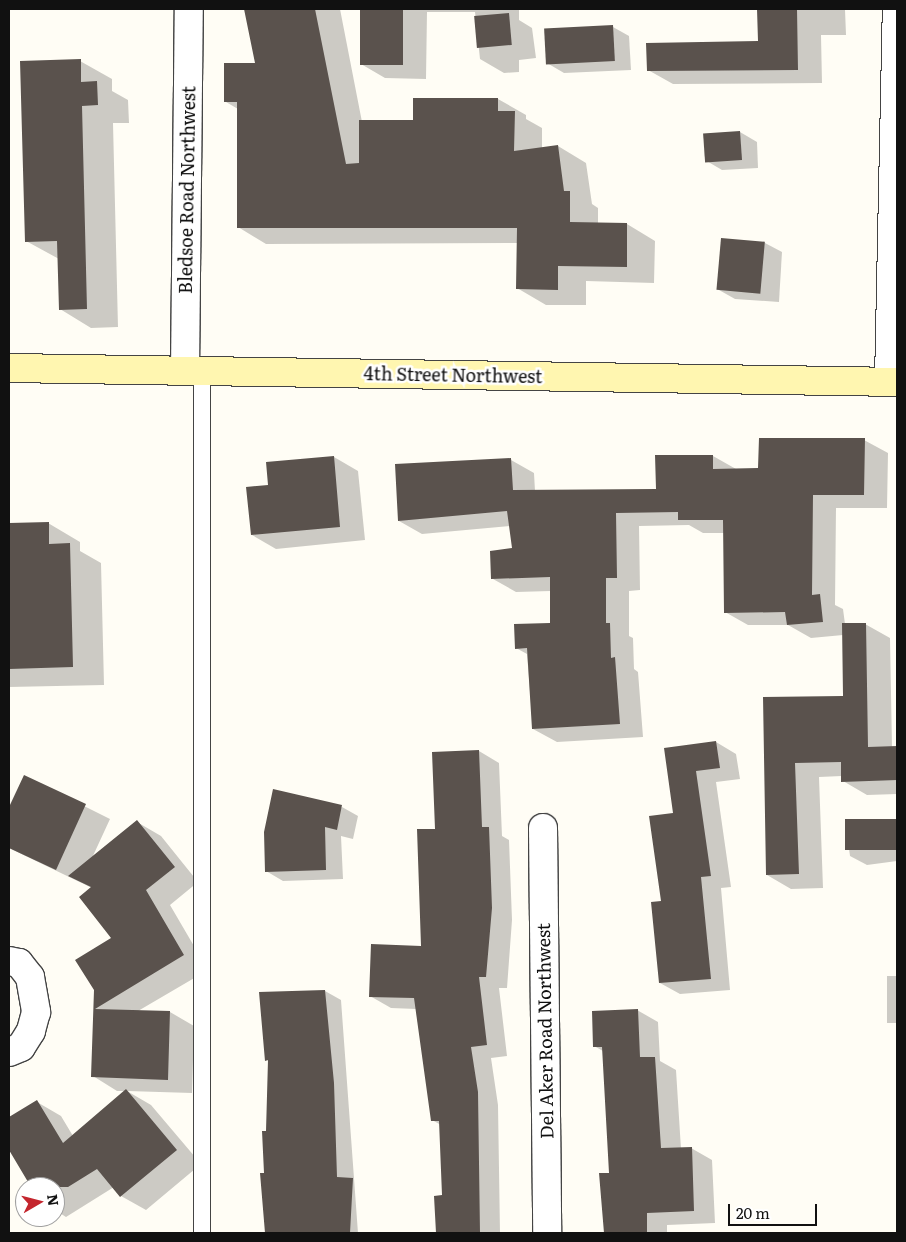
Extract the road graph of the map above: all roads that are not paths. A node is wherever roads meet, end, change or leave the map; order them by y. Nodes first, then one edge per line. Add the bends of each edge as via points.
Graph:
1 (189, 9) edge
2 (897, 9) edge
3 (9, 368) edge
4 (194, 371) junction
5 (893, 382) edge
6 (543, 828) dead end
7 (9, 961) edge
8 (9, 1052) edge
9 (202, 1233) edge
10 (547, 1233) edge

1 - 4 street, Bledsoe Road Northwest
2 - 5 street
3 - 4 main road, 4th Street Northwest
4 - 5 main road, 4th Street Northwest
4 - 9 lane
6 - 10 street, Del Aker Road Northwest
7 - 8 street via 19,963 30,977 36,1012 31,1032 21,1047

